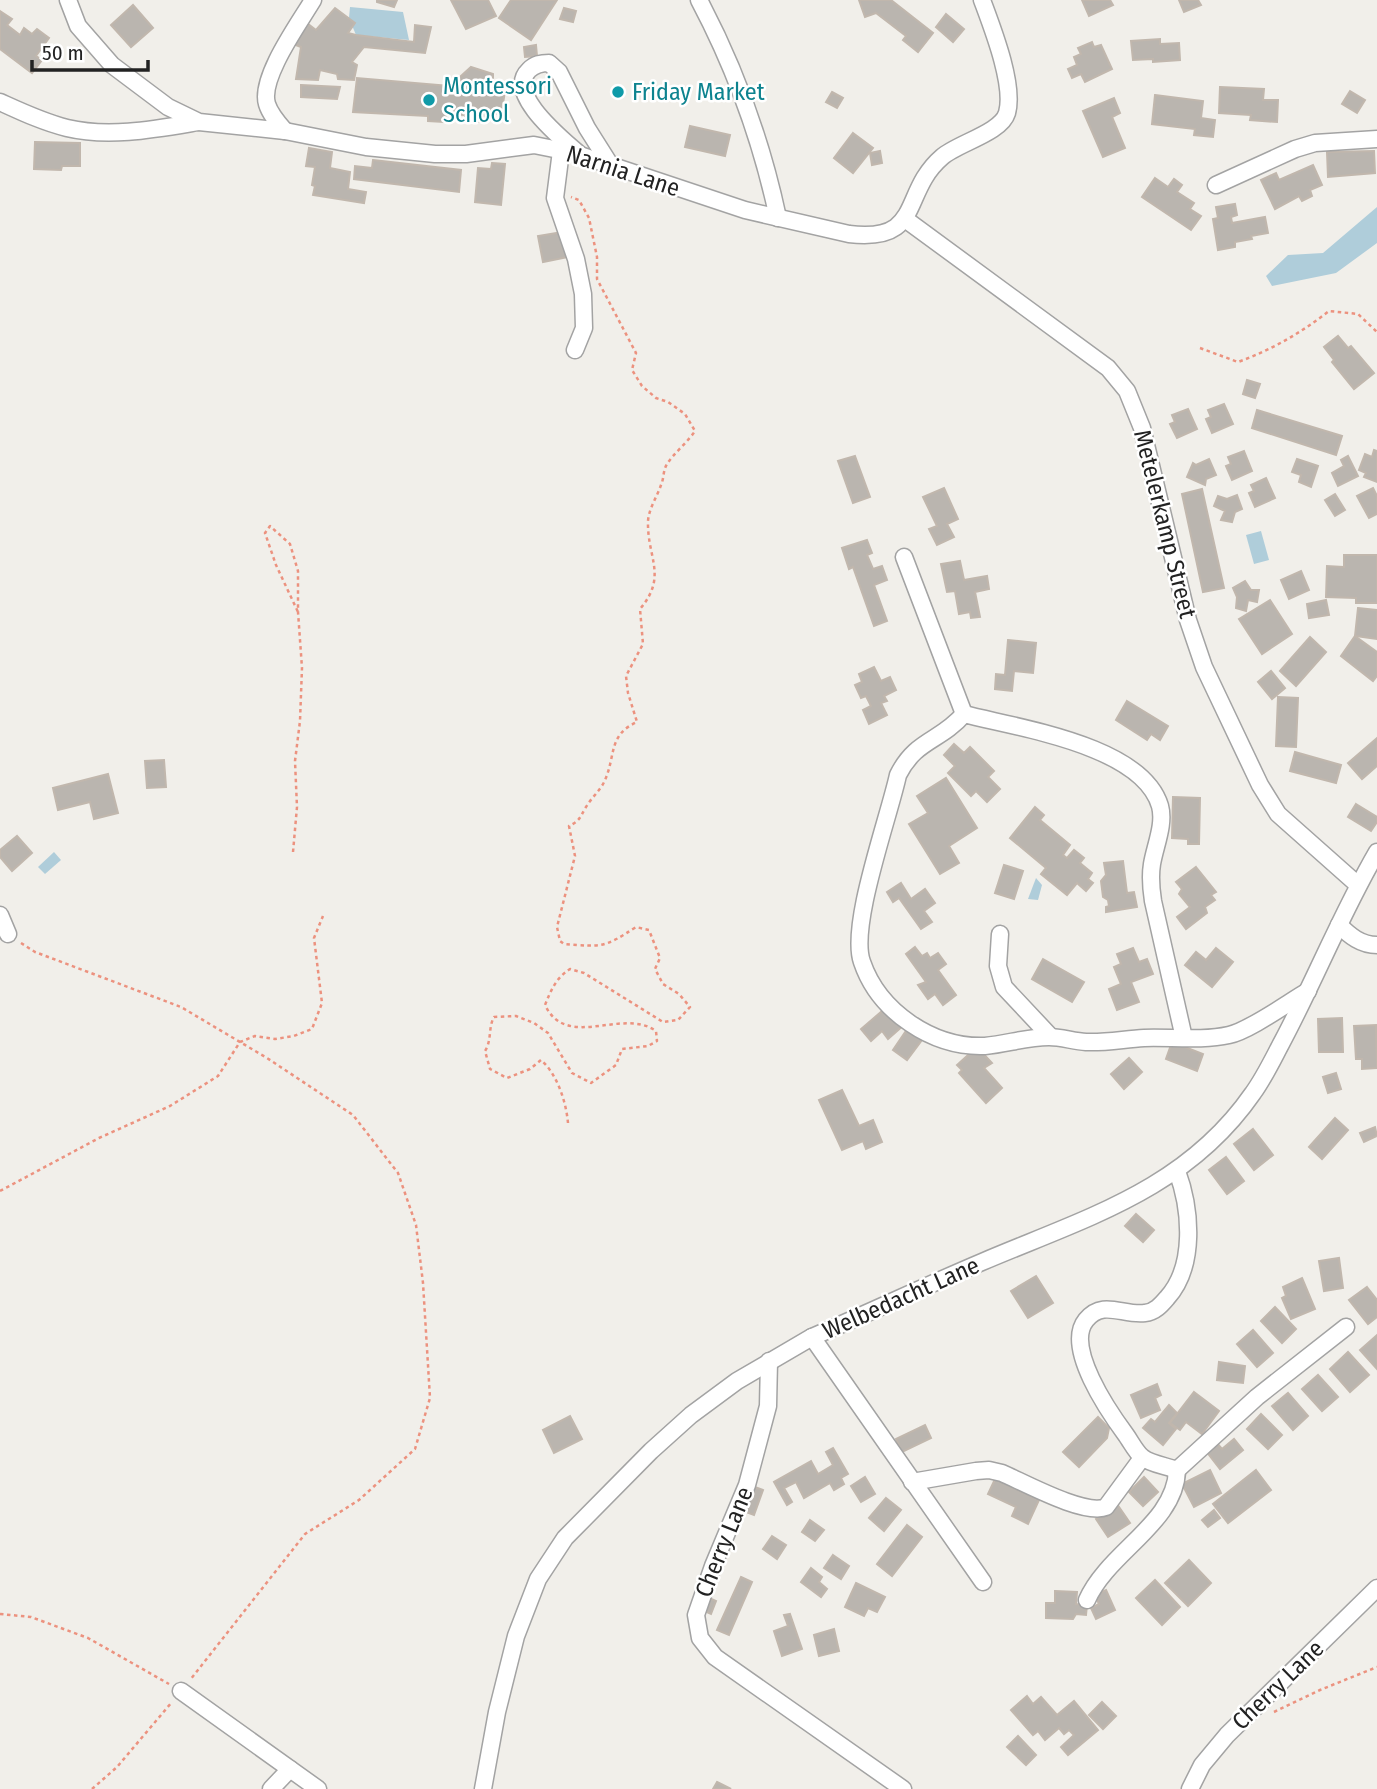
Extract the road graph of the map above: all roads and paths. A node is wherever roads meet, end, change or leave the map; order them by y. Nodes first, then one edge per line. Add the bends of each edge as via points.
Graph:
1 (68, 0) edge
2 (313, 0) edge
3 (699, 0) edge
4 (982, 0) edge
5 (0, 102) edge
6 (199, 122) junction
7 (285, 131) junction
8 (1377, 139) edge
9 (561, 151) junction
10 (580, 155) junction
11 (611, 166) junction
12 (1216, 185) dead end
13 (569, 196) dead end
14 (778, 218) junction
15 (902, 223) junction
16 (1377, 332) edge
17 (1200, 348) dead end
18 (575, 350) dead end
19 (904, 557) dead end
20 (298, 612) junction
21 (964, 714) junction
22 (293, 852) dead end
23 (1377, 852) edge
24 (1358, 885) junction
25 (0, 915) edge
26 (323, 916) dead end
27 (1339, 925) junction
28 (8, 934) joint
29 (1000, 934) dead end
30 (1377, 945) edge
31 (1310, 989) junction
32 (1050, 1037) junction
33 (1184, 1038) junction
34 (240, 1042) junction
35 (568, 1123) dead end
36 (1177, 1171) junction
37 (0, 1191) edge
38 (1346, 1327) dead end
39 (812, 1338) junction
40 (769, 1361) junction
41 (1142, 1458) junction
42 (1177, 1470) junction
43 (912, 1482) junction
44 (983, 1582) dead end
45 (1377, 1588) edge
46 (1087, 1600) dead end
47 (0, 1614) edge
48 (1377, 1668) edge
49 (181, 1691) junction
50 (1269, 1715) dead end
51 (290, 1769) junction
52 (92, 1789) edge
53 (271, 1789) edge
54 (318, 1789) edge
55 (484, 1789) edge
56 (903, 1789) edge
57 (1189, 1789) edge

1 - 6 street via 78,26 112,65 167,107
2 - 7 street via 267,88 267,104
3 - 14 street via 750,116
4 - 15 street via 1001,59 1009,99 1007,115 997,126 939,159
5 - 6 street via 69,129 104,132
6 - 7 street, Narnia Lane
7 - 9 street, Narnia Lane via 366,147 435,154 534,145
8 - 12 street via 1315,143
9 - 10 street, Narnia Lane
9 - 18 street via 555,198 583,294 584,328
10 - 11 street, Narnia Lane
10 - 11 street via 535,111 523,85 525,73 533,66 549,63 559,72
11 - 14 street, Narnia Lane
13 - 35 path via 579,200 589,218 597,279 636,354 632,370 656,398 685,414 695,431 666,465 650,509 655,584 640,609 643,644 626,676 637,722 614,742 604,784 579,822 569,827 575,856 558,926 559,941 564,944 600,946 636,927 649,930 660,958 655,969 663,984 690,1007 678,1020 663,1022 584,973 570,970 561,975 545,1005 561,1023 596,1027 635,1022 656,1031 657,1041 622,1049 616,1065 592,1083 572,1073 548,1033 534,1023 516,1016 494,1017 485,1051 490,1069 507,1078 541,1060 552,1070
14 - 15 street, Narnia Lane via 860,235 880,234
15 - 24 street, Metelerkamp Street via 1094,356 1122,384 1142,428 1195,643 1215,690 1278,814
16 - 17 path via 1358,314 1329,311 1309,327 1238,362
19 - 21 street
20 - 20 path via 298,571 290,544 270,526 265,533
20 - 22 path via 302,668
21 - 32 street via 915,750 898,775 863,911 858,943 861,960 884,1000 933,1037 967,1046
21 - 33 street via 1096,748 1142,779 1154,795 1161,813 1150,880
23 - 24 street, Welbedacht Lane
24 - 27 street, Welbedacht Lane
25 - 28 street
26 - 34 path via 314,938 322,1003 312,1029 294,1036
27 - 30 street via 1363,943
27 - 31 street, Welbedacht Lane
28 - 34 path via 35,952 181,1007
29 - 32 street via 998,966 1004,987
31 - 33 street via 1237,1033
31 - 36 street, Welbedacht Lane via 1253,1093 1228,1126
32 - 33 street via 1089,1042
34 - 37 path via 218,1076 170,1106
34 - 49 path via 353,1115 398,1173 416,1224 430,1398 415,1449 359,1500 305,1534
36 - 39 street, Welbedacht Lane via 1122,1203
36 - 41 street via 1185,1193 1187,1239 1183,1273 1173,1292 1147,1313 1096,1311 1080,1332 1088,1371
38 - 42 street via 1257,1397
39 - 40 street, Welbedacht Lane
39 - 43 street
40 - 55 street, Welbedacht Lane via 691,1415 577,1525 550,1560 516,1636
40 - 56 street, Cherry Lane via 768,1406 760,1440 747,1485 702,1593 696,1615 700,1638 715,1657
41 - 42 street
41 - 43 street via 1110,1503 1098,1510 1080,1508 989,1470
42 - 46 street via 1173,1491 1158,1516 1108,1566
43 - 44 street
45 - 57 street, Cherry Lane via 1227,1735
47 - 49 path via 31,1617 88,1638
48 - 50 path
49 - 51 street
49 - 52 path via 117,1767
51 - 53 street
51 - 54 street

